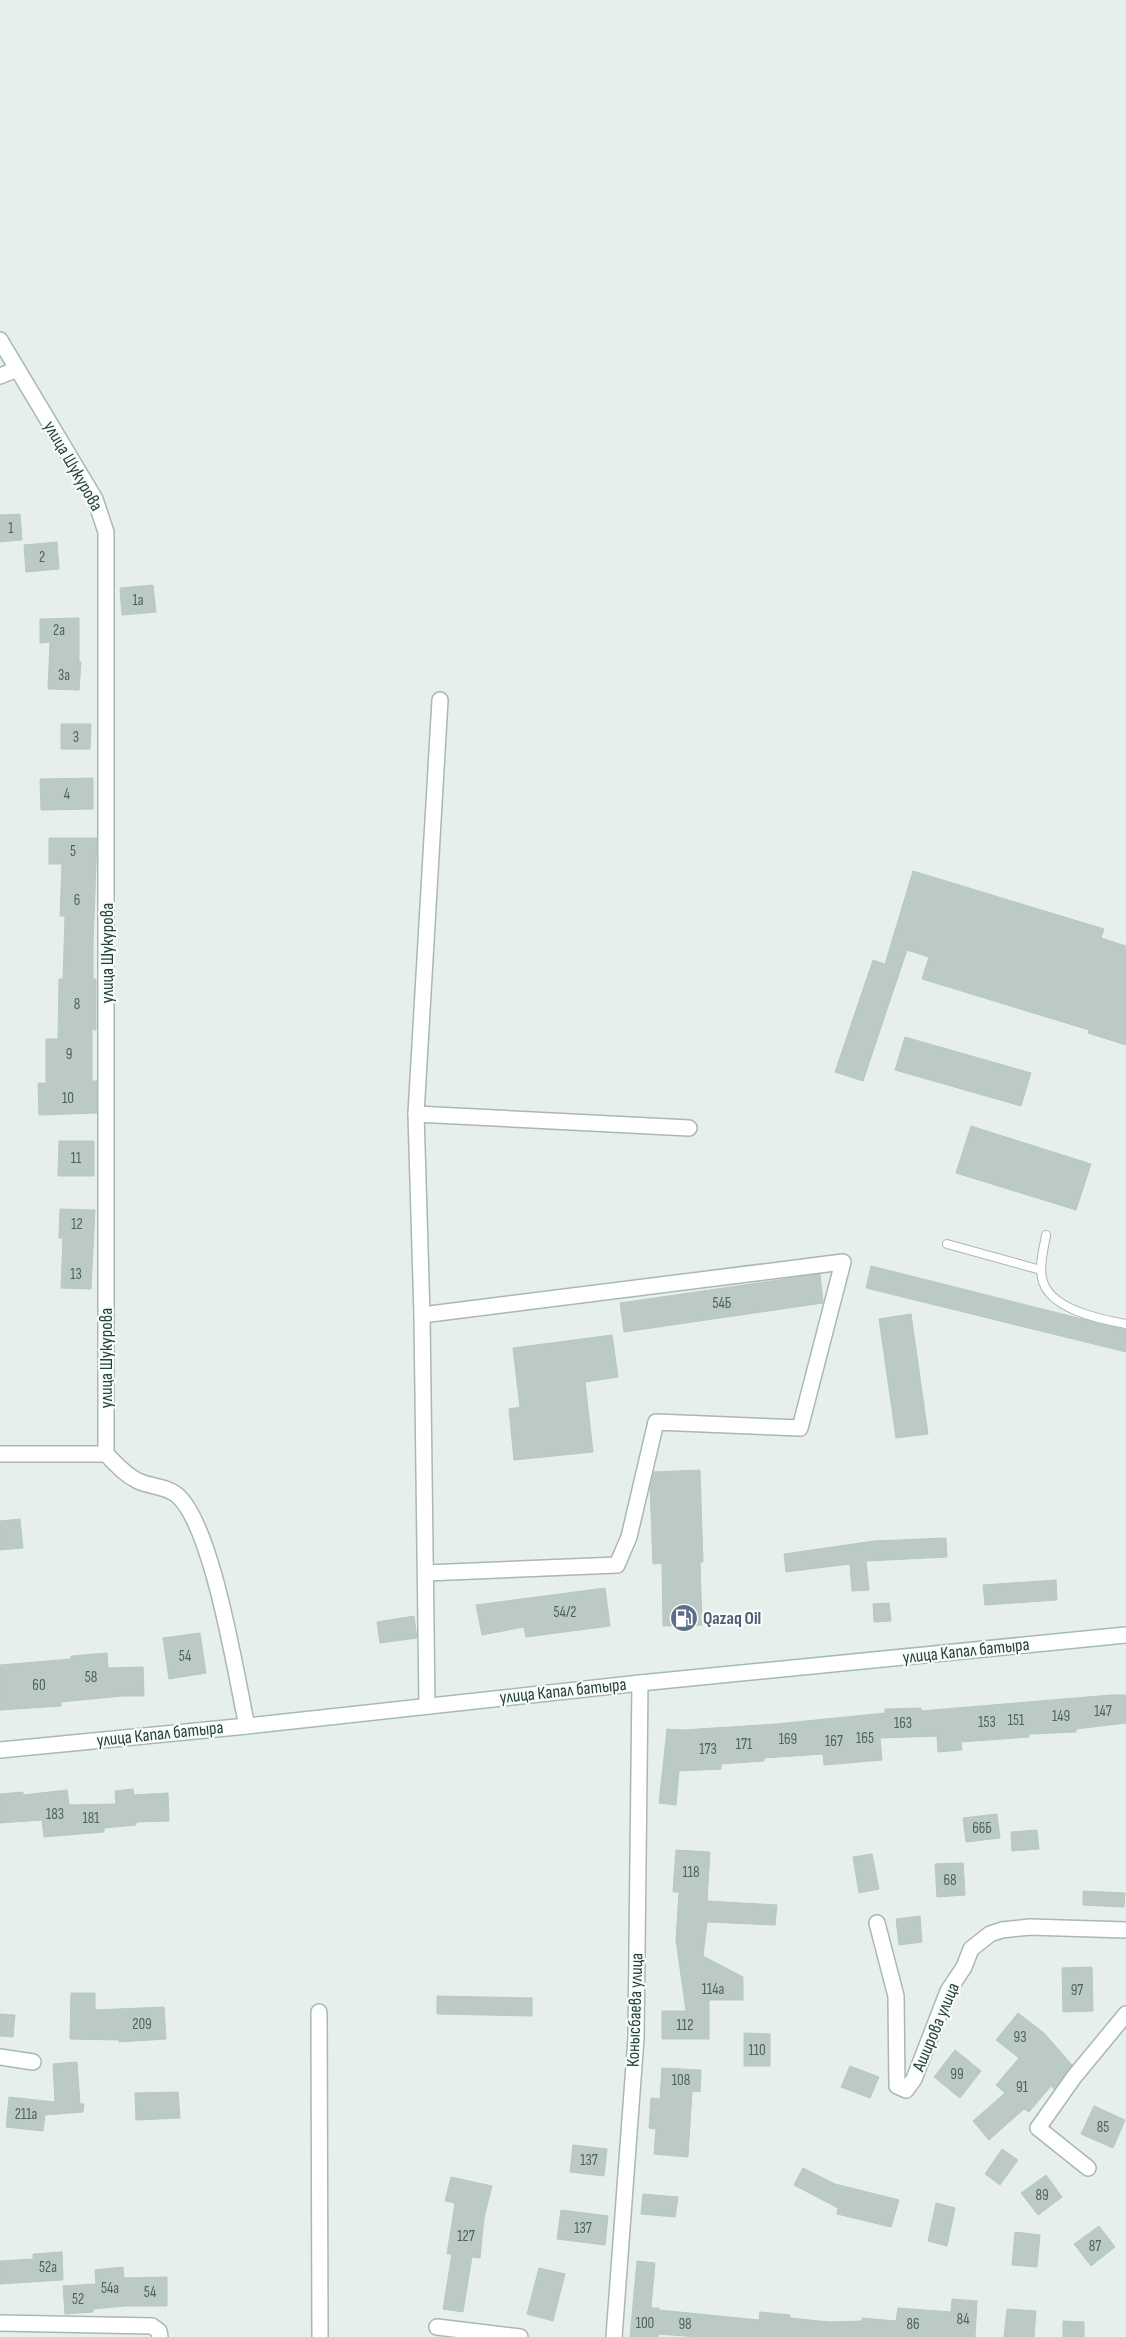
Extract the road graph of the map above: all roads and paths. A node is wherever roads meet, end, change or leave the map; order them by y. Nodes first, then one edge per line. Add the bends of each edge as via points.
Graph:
1 (0, 340) edge
2 (16, 369) junction
3 (0, 376) edge
4 (440, 700) dead end
5 (416, 1114) junction
6 (689, 1128) dead end
7 (1046, 1235) dead end
8 (947, 1244) dead end
9 (1041, 1270) junction
10 (422, 1315) junction
11 (1126, 1324) edge
12 (0, 1454) edge
13 (106, 1454) junction
14 (426, 1573) junction
15 (1126, 1635) edge
16 (640, 1683) junction
17 (428, 1706) junction
18 (246, 1726) junction
19 (0, 1750) edge
20 (877, 1923) dead end
21 (1126, 1930) edge
22 (319, 2012) dead end
23 (1126, 2014) edge
24 (0, 2057) edge
25 (33, 2062) dead end
26 (1088, 2168) dead end
27 (0, 2323) edge
28 (438, 2327) dead end
29 (160, 2337) edge
30 (320, 2337) edge
31 (520, 2337) edge
32 (614, 2337) edge

1 - 2 street, улица Шукурова
2 - 3 street
2 - 13 street, улица Шукурова via 95,499 106,532
4 - 5 street
5 - 6 street
5 - 10 street
7 - 9 lane
8 - 9 lane
9 - 11 lane via 1047,1292 1061,1305
10 - 14 street
10 - 14 street via 843,1262 800,1428 656,1422 629,1537 617,1565
12 - 13 street
13 - 18 street via 129,1476 178,1496 189,1512 212,1566
14 - 17 street
15 - 16 street, улица Капал батыра
16 - 17 street, улица Капал батыра
16 - 32 street, Конысбаева улица via 636,2038
17 - 18 street, улица Капал батыра
18 - 19 street, улица Капал батыра
20 - 21 street, Аширова улица via 896,1996 897,2086 906,2090 914,2079 948,1991 964,1967 971,1949 990,1934 1030,1927
22 - 30 street
23 - 26 street via 1074,2076 1038,2128
24 - 25 street
27 - 29 street via 152,2326
28 - 31 street

